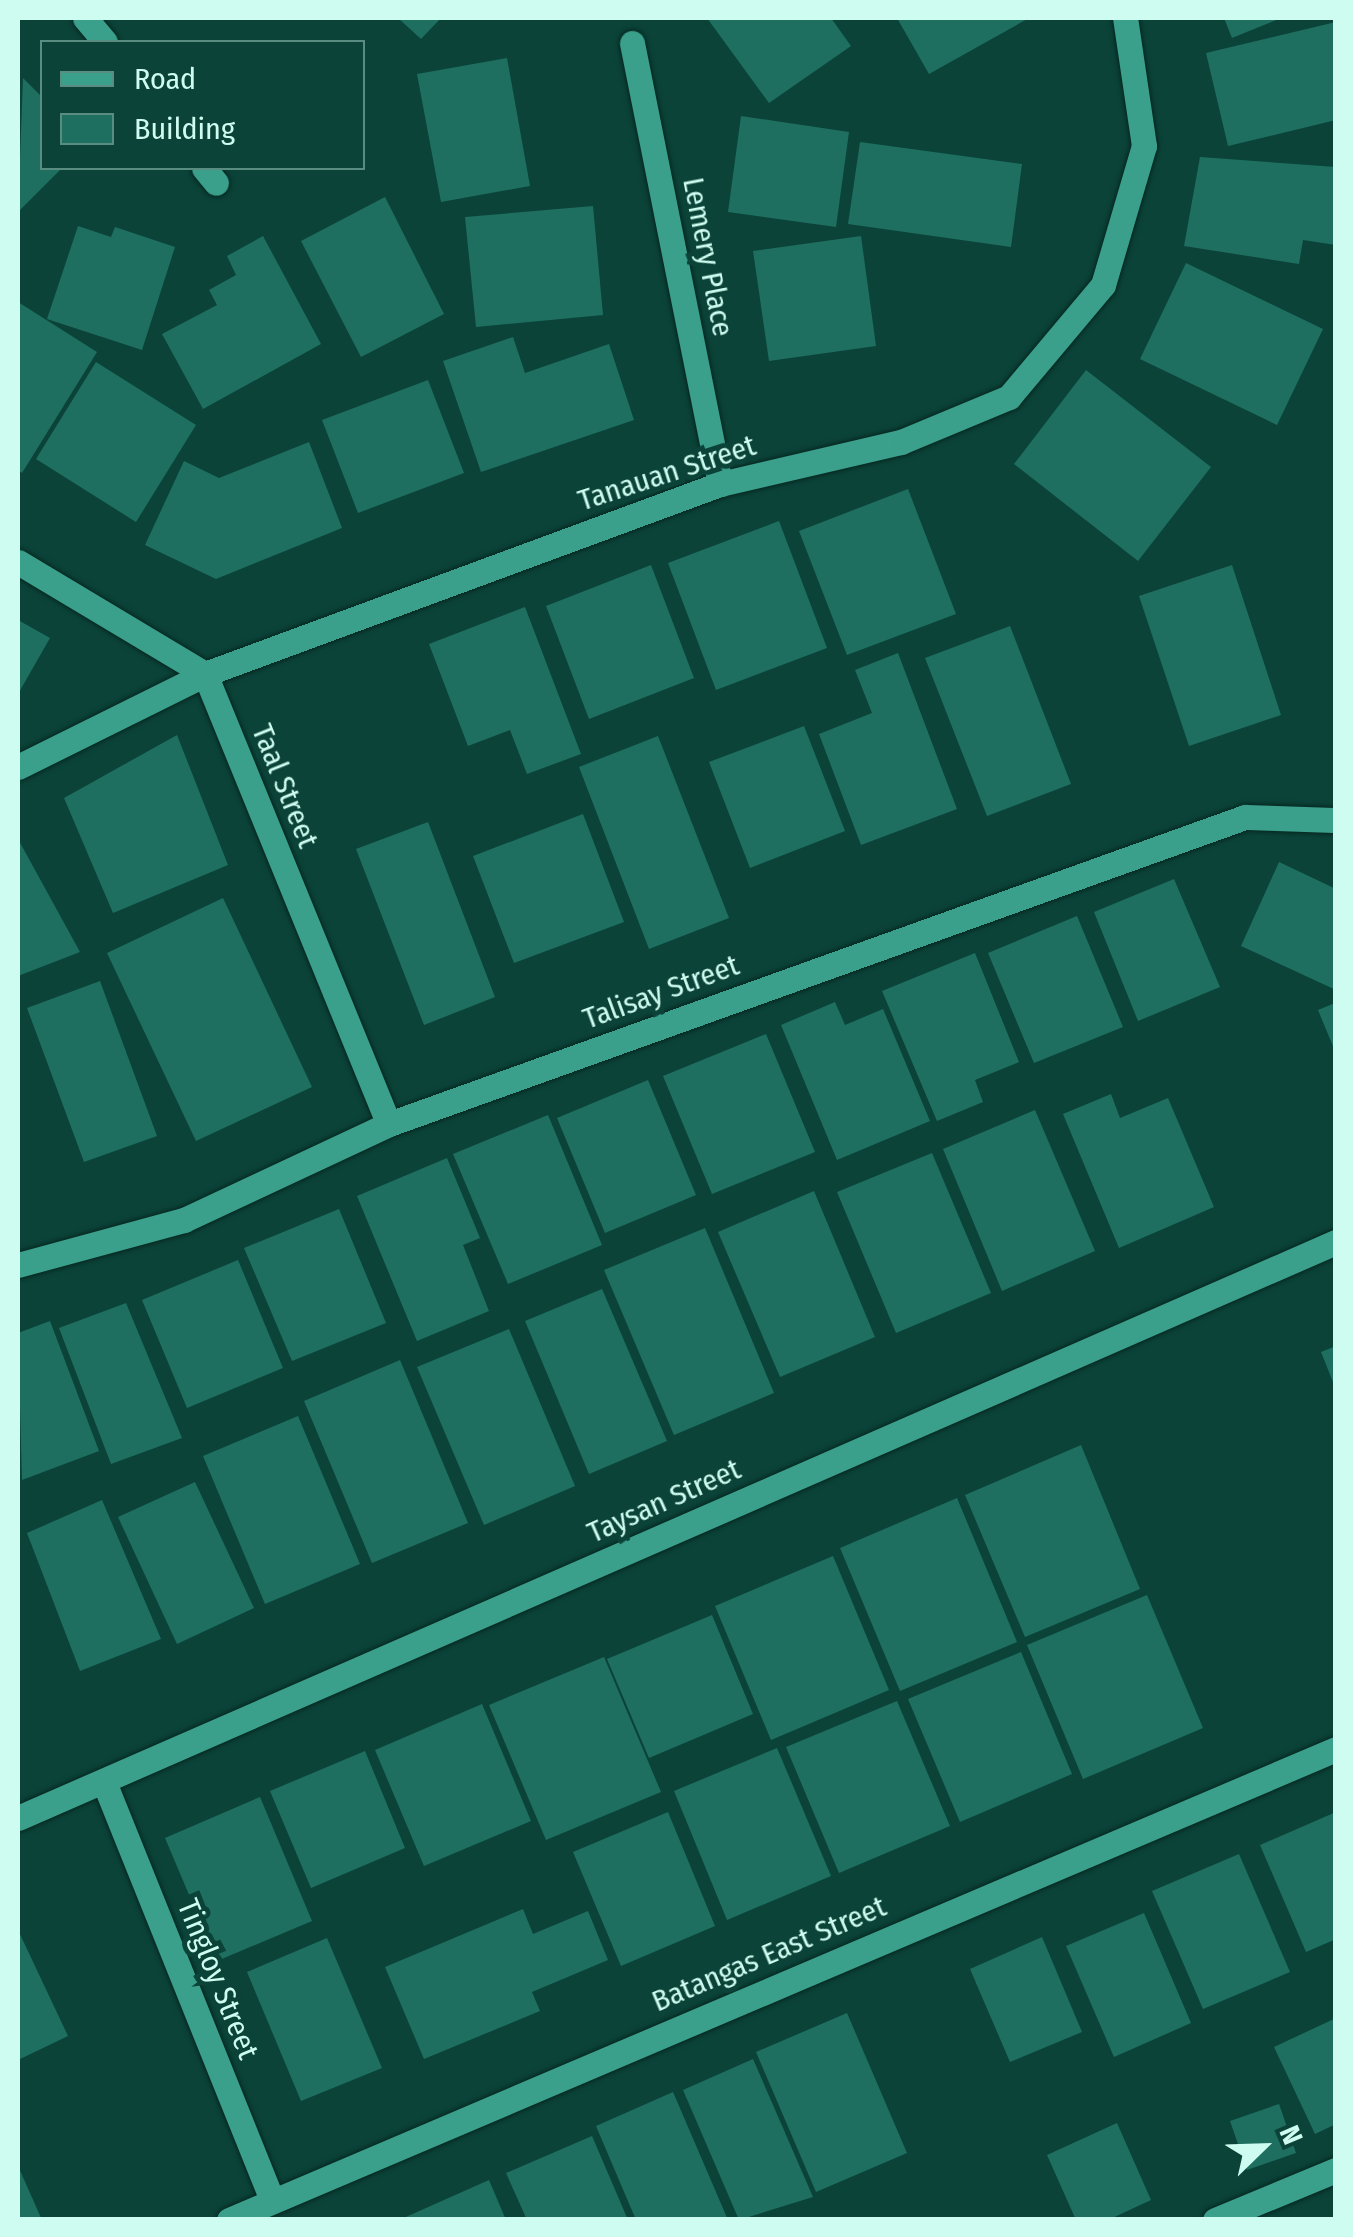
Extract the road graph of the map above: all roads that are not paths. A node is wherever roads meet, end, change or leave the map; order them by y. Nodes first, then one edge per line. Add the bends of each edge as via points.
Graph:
1 (85, 18) edge
2 (1125, 18) edge
3 (103, 40) edge
4 (632, 43) dead end
5 (720, 484) junction
6 (18, 562) edge
7 (204, 674) junction
8 (18, 767) edge
9 (1336, 820) edge
10 (389, 1124) junction
11 (1336, 1242) edge
12 (18, 1264) edge
13 (1336, 1749) edge
14 (104, 1782) junction
15 (18, 1818) edge
16 (1336, 2170) edge
17 (272, 2200) junction
18 (229, 2220) edge
19 (1215, 2220) edge

1 - 3 street
2 - 5 street, Tanauan Street via 1144,146 1103,285 1009,396 901,442
4 - 5 street, Lemery Place
5 - 7 street, Tanauan Street
6 - 7 street
7 - 8 street, Tanauan Street
7 - 10 street, Taal Street
9 - 10 street, Talisay Street via 1244,817
10 - 12 street, Talisay Street via 184,1220
11 - 14 street, Taysan Street
13 - 17 street, Batangas East Street
14 - 15 street, Taysan Street
14 - 17 street, Tingloy Street
16 - 19 street
17 - 18 street, Batangas East Street

